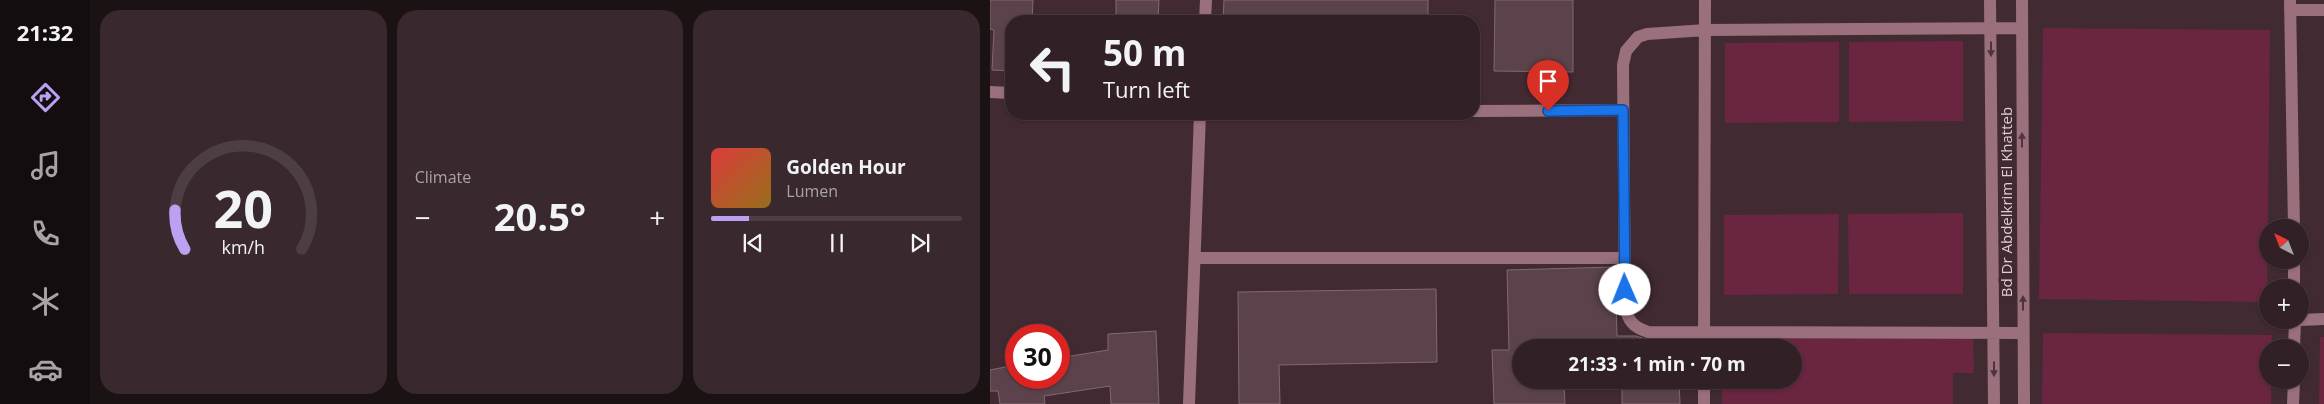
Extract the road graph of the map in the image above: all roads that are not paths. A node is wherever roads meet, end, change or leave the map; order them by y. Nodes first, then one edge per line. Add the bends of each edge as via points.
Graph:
1 (1206, 0) edge
2 (1706, 0) edge
3 (1990, 0) edge
4 (2022, 0) edge
5 (2290, 5) edge
6 (2324, 10) edge
7 (1205, 15) edge
8 (2022, 28) junction
9 (1991, 29) junction
10 (1706, 30) junction
11 (990, 92) edge
12 (1005, 93) edge
13 (1623, 110) junction
14 (1480, 111) edge
15 (1200, 120) edge
16 (2294, 219) edge
17 (1196, 258) junction
18 (1624, 258) junction
19 (2324, 319) edge
20 (2309, 320) edge
21 (1704, 333) junction
22 (2023, 333) junction
23 (1994, 334) junction
24 (1704, 339) edge
25 (1704, 389) edge
26 (2294, 389) edge
27 (1189, 404) edge
28 (1704, 404) edge
29 (1994, 404) edge
30 (2024, 404) edge
31 (2293, 404) edge

1 - 7 street
2 - 10 street
3 - 9 street
4 - 8 street, Bd Dr Abdelkrim El Khatteb
5 - 6 street
5 - 16 street
8 - 9 street
22 -> 8 street, Bd Dr Abdelkrim El Khatteb
9 - 10 street
9 -> 23 street
10 - 13 street via 1647,34 1631,43 1623,65
10 - 21 street
11 - 12 street
13 - 14 street
13 - 18 street
15 - 17 street
17 - 18 street
17 - 27 street
18 - 21 street via 1625,306 1632,325 1648,332
19 - 20 street
21 - 23 street
21 - 24 street
22 - 23 street
22 - 30 street, Bd Dr Abdelkrim El Khatteb
23 -> 29 street
25 - 28 street
26 - 31 street

